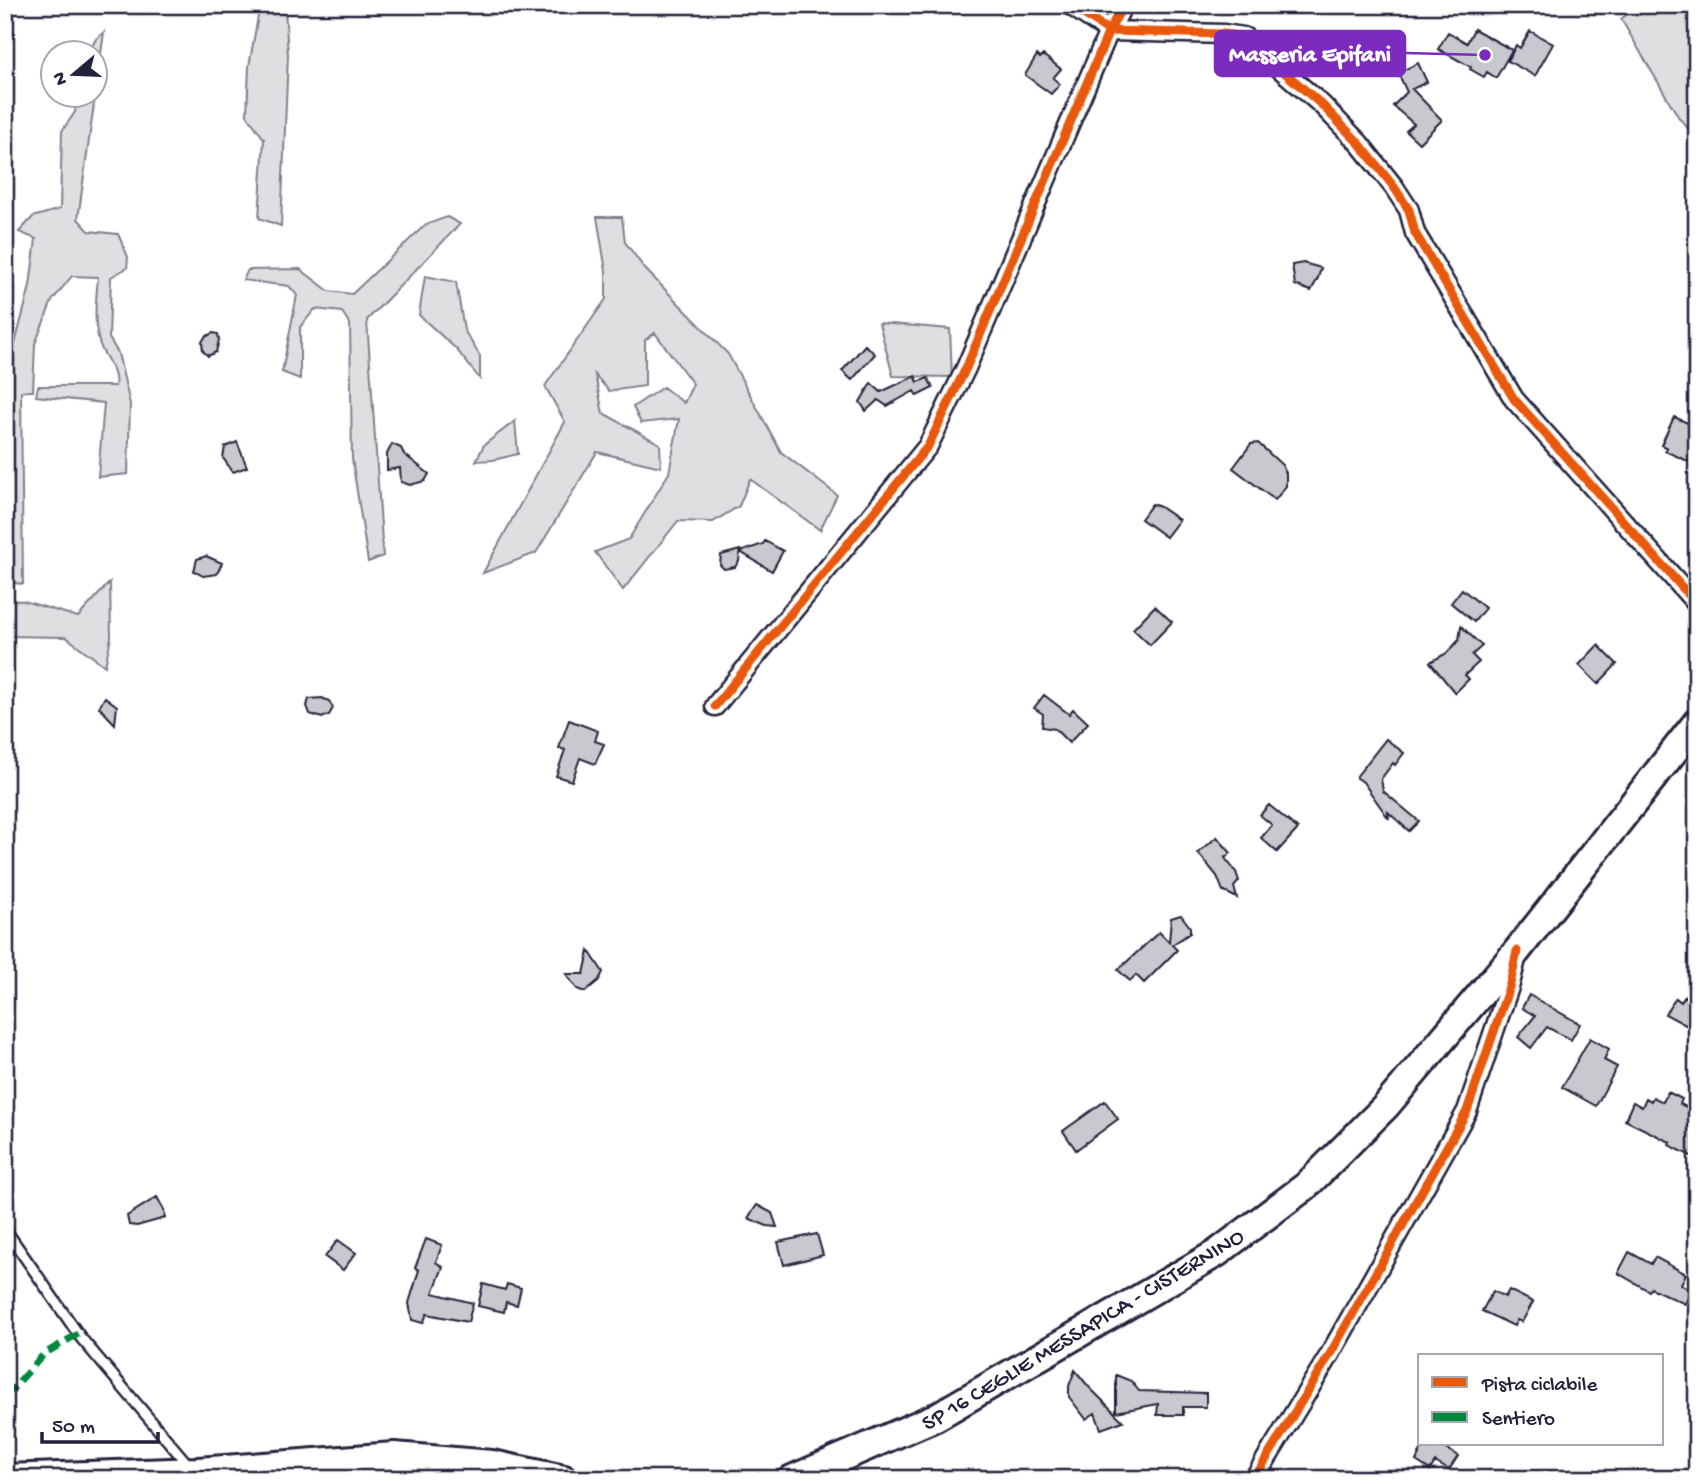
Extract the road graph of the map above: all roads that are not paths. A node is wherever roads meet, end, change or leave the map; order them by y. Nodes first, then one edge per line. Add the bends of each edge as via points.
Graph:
1 (1070, 5) edge
2 (1123, 5) edge
3 (1109, 31) junction
4 (1697, 604) edge
5 (715, 706) dead end
6 (1697, 722) edge
7 (1517, 951) junction
8 (5, 1229) edge
9 (194, 1471) junction
10 (5, 1478) edge
11 (564, 1479) edge
12 (792, 1479) edge
13 (1254, 1479) edge

1 - 3 street
2 - 3 street
3 - 4 street via 1244,37 1322,105 1394,187 1409,210 1415,233 1514,399
3 - 5 street via 966,368 928,446
6 - 7 main road, SP 16 CEGLIE MESSAPICA - CISTERNINO
7 - 12 main road, SP 16 CEGLIE MESSAPICA - CISTERNINO via 1386,1106 1306,1186 1217,1253 936,1417
7 - 13 street via 1466,1111 1329,1356
8 - 9 lane via 80,1338
9 - 10 main road
9 - 11 main road via 394,1456 492,1464

